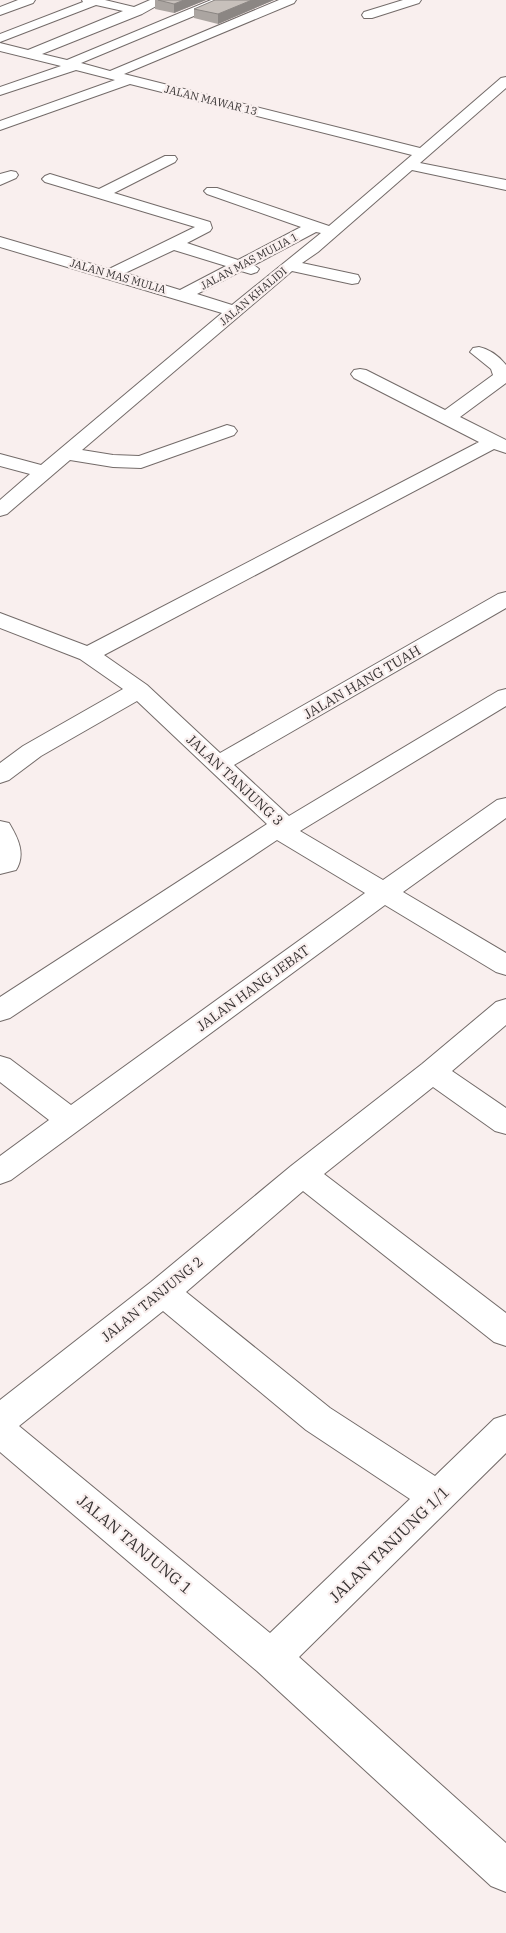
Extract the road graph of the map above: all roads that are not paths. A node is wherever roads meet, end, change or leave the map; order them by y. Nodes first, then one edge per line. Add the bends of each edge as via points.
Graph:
1 (29, 0) edge
2 (94, 0) edge
3 (161, 0) edge
4 (221, 0) edge
5 (290, 0) edge
6 (414, 0) edge
7 (136, 10) junction
8 (0, 11) edge
9 (368, 15) dead end
10 (176, 19) junction
11 (220, 29) junction
12 (0, 38) edge
13 (0, 47) edge
14 (24, 53) junction
15 (0, 57) edge
16 (73, 65) junction
17 (111, 75) junction
18 (131, 79) junction
19 (506, 81) edge
20 (0, 91) edge
21 (0, 126) edge
22 (422, 153) junction
23 (170, 159) dead end
24 (407, 165) junction
25 (50, 179) dead end
26 (506, 185) edge
27 (212, 191) dead end
28 (100, 194) junction
29 (322, 229) junction
30 (0, 242) edge
31 (286, 242) junction
32 (172, 244) junction
33 (312, 249) junction
34 (240, 266) junction
35 (282, 270) junction
36 (111, 274) junction
37 (352, 278) dead end
38 (184, 296) junction
39 (235, 311) junction
40 (479, 352) dead end
41 (360, 374) dead end
42 (446, 418) junction
43 (227, 431) dead end
44 (499, 444) edge
45 (67, 454) junction
46 (0, 460) edge
47 (44, 472) junction
48 (0, 510) edge
49 (506, 599) edge
50 (0, 620) edge
51 (88, 654) junction
52 (139, 690) junction
53 (506, 696) edge
54 (218, 764) junction
55 (0, 775) edge
56 (506, 806) edge
57 (0, 829) edge
58 (282, 829) junction
59 (0, 866) edge
60 (383, 893) junction
61 (506, 966) edge
62 (506, 1009) edge
63 (0, 1011) edge
64 (0, 1067) edge
65 (432, 1072) junction
66 (71, 1120) junction
67 (506, 1123) edge
68 (0, 1172) edge
69 (302, 1174) junction
70 (163, 1292) junction
71 (506, 1332) edge
72 (0, 1420) edge
73 (506, 1430) edge
74 (0, 1431) edge
75 (437, 1497) junction
76 (271, 1658) junction
77 (506, 1871) edge

1 - 8 street
2 - 7 street
2 - 12 street
3 - 7 street
4 - 10 street
5 - 11 street
6 - 9 street
7 - 10 street
7 - 14 street
10 - 11 street
10 - 16 street
11 - 17 street
13 - 14 street, JALAN MAWAR 13
14 - 15 street
14 - 16 street, JALAN MAWAR 13
16 - 17 street, JALAN MAWAR 13
16 - 20 street
17 - 18 street, JALAN MAWAR 13
18 - 21 street
18 - 22 street, JALAN MAWAR 13
19 - 22 street, JALAN KHALIDI
22 - 24 street, JALAN KHALIDI
23 - 28 street
24 - 26 street
24 - 29 street, JALAN KHALIDI
25 - 28 street
27 - 29 street
28 - 32 street via 204,225 200,231
29 - 31 street, JALAN MAS MULIA 1
29 - 33 street, JALAN KHALIDI
30 - 36 street, JALAN MAS MULIA
31 - 33 street
31 - 34 street, JALAN MAS MULIA 1
32 - 34 street
32 - 36 street
33 - 35 street, JALAN KHALIDI
34 - 35 street
34 - 38 street, JALAN MAS MULIA 1
35 - 37 street
35 - 39 street, JALAN KHALIDI
36 - 38 street, JALAN MAS MULIA
38 - 39 street, JALAN MAS MULIA
39 - 45 street, JALAN KHALIDI
40 - 42 street via 499,366 502,377
41 - 42 street
42 - 44 street
43 - 45 street via 141,462
44 - 51 street
45 - 47 street, JALAN KHALIDI
46 - 47 street
47 - 48 street, JALAN KHALIDI
49 - 54 street, JALAN HANG TUAH
50 - 51 street, JALAN TANJUNG 3
51 - 52 street, JALAN TANJUNG 3
52 - 54 street, JALAN TANJUNG 3
52 - 55 street via 32,751
53 - 58 street
54 - 58 street, JALAN TANJUNG 3
56 - 60 street, JALAN HANG JEBAT
57 - 59 street via 8,843 7,864
58 - 60 street, JALAN TANJUNG 3
58 - 63 street
60 - 61 street, JALAN TANJUNG 3
60 - 66 street, JALAN HANG JEBAT
62 - 65 street, JALAN TANJUNG 2
64 - 66 street
65 - 67 street
65 - 69 street, JALAN TANJUNG 2
66 - 68 street, JALAN HANG JEBAT
69 - 70 street, JALAN TANJUNG 2
69 - 71 street
70 - 72 street, JALAN TANJUNG 2
70 - 75 street via 318,1419
73 - 75 street, JALAN TANJUNG 1/1
74 - 76 street, JALAN TANJUNG 1
75 - 76 street, JALAN TANJUNG 1/1
76 - 77 street, JALAN TANJUNG 1

